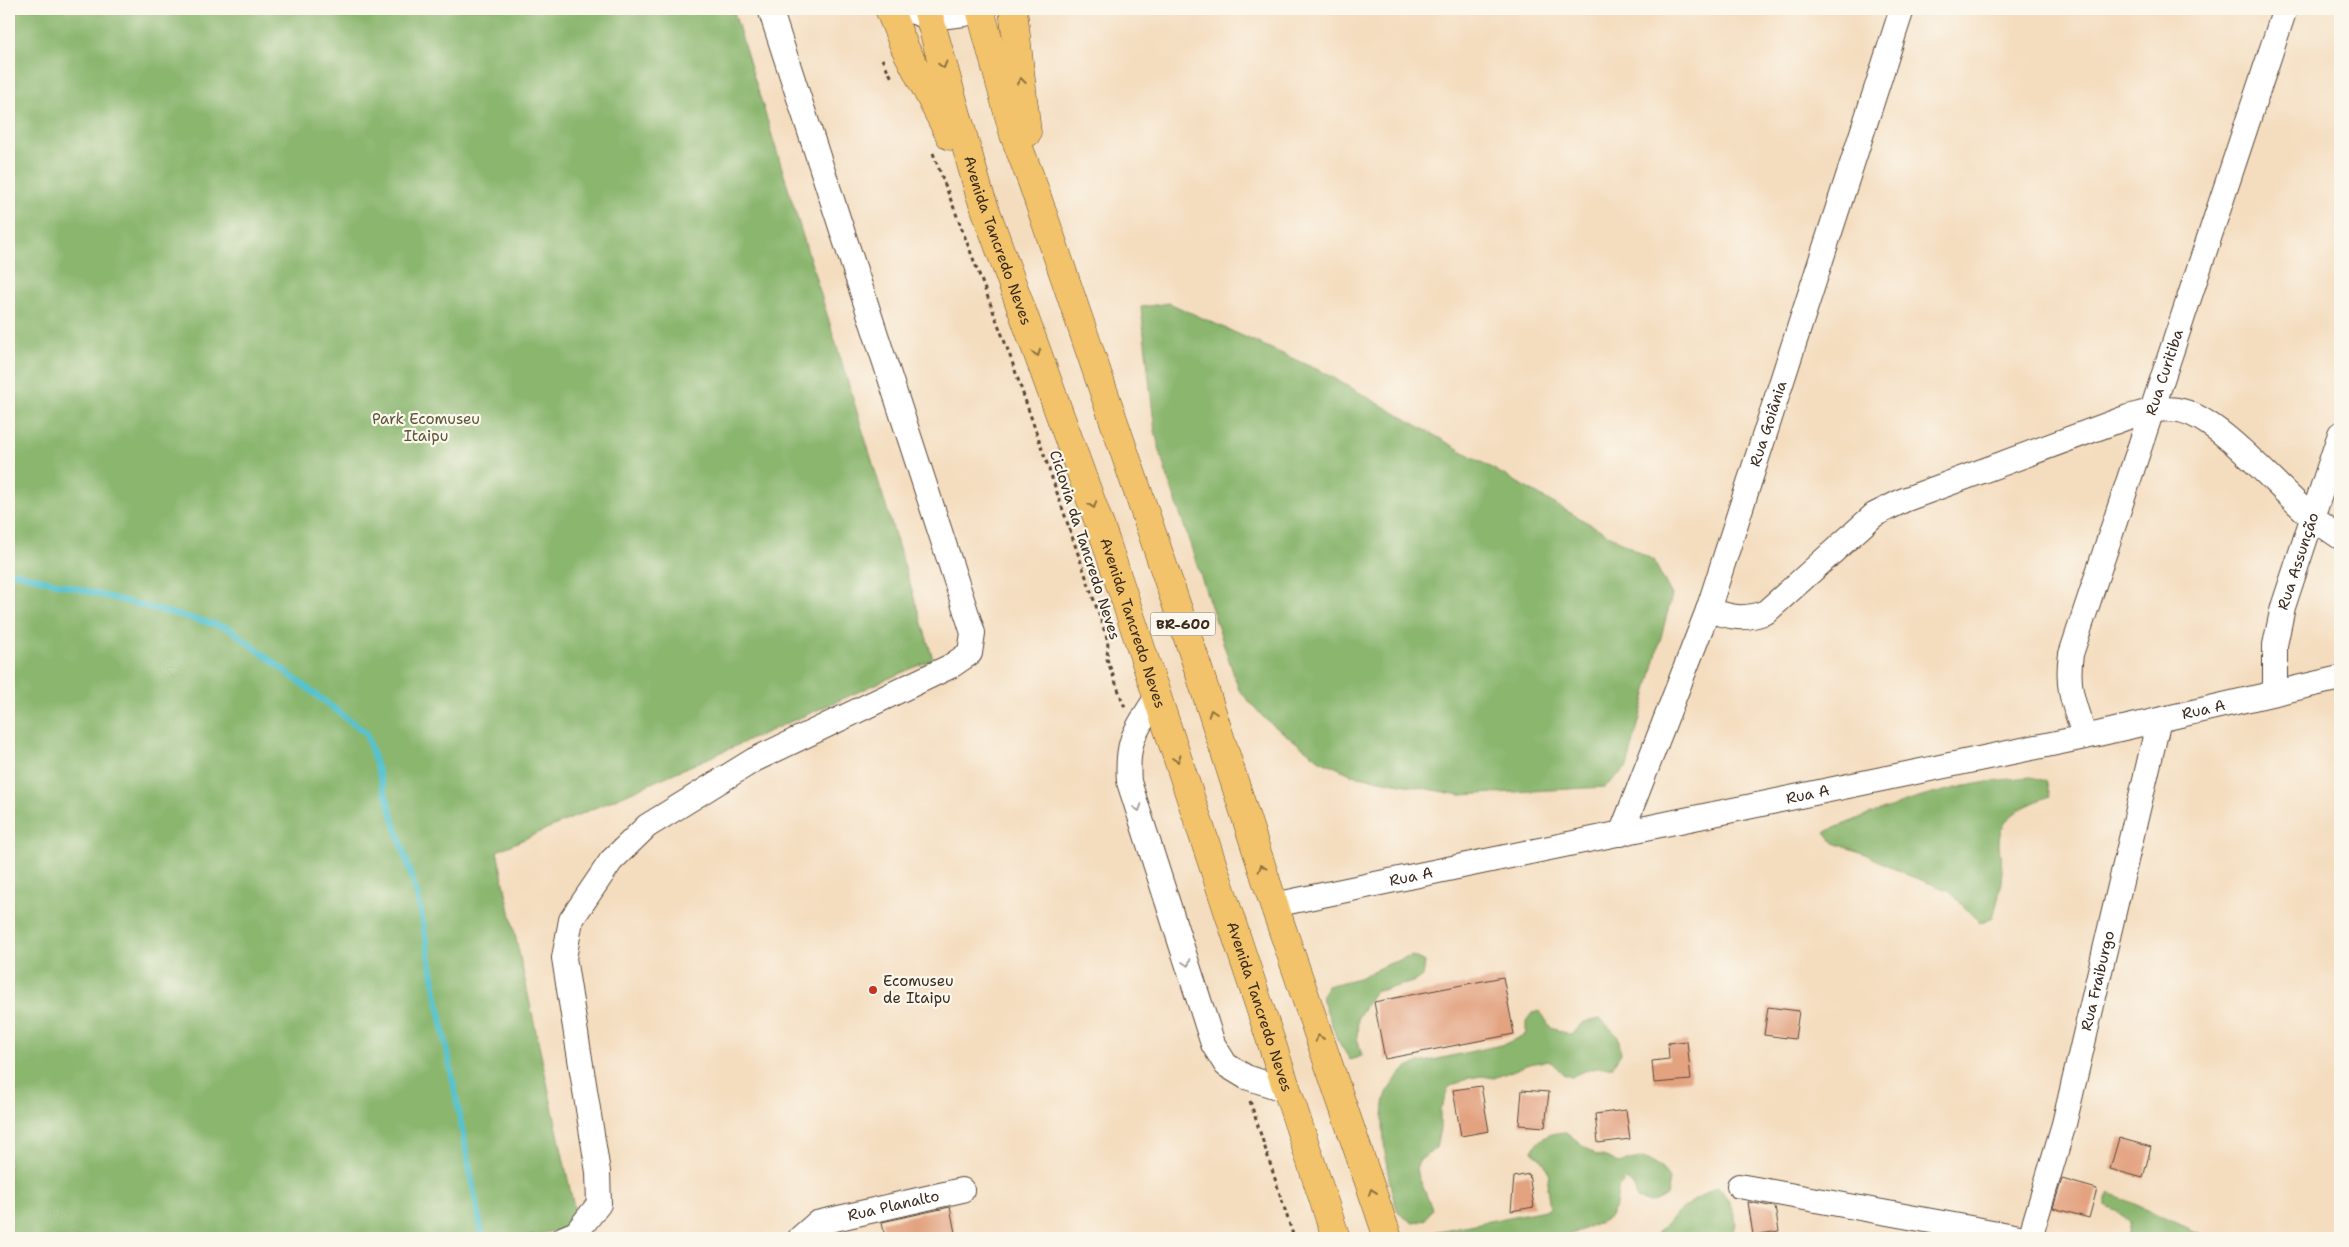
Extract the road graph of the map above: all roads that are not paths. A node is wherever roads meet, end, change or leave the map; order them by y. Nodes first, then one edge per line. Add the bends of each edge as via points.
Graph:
1 (770, 9) edge
2 (889, 9) edge
3 (972, 9) edge
4 (980, 9) edge
5 (1013, 9) edge
6 (1902, 9) edge
7 (2285, 9) edge
8 (921, 12) edge
9 (1032, 182) junction
10 (979, 192) junction
11 (2152, 411) junction
12 (2340, 434) edge
13 (2312, 518) junction
14 (2340, 537) edge
15 (1708, 610) junction
16 (2340, 678) edge
17 (2275, 693) junction
18 (1156, 698) junction
19 (2160, 720) junction
20 (2085, 737) junction
21 (1620, 834) junction
22 (1274, 905) junction
23 (1286, 1090) junction
24 (1739, 1186) dead end
25 (962, 1190) dead end
26 (564, 1238) edge
27 (800, 1238) edge
28 (1336, 1238) edge
29 (1388, 1238) edge
30 (2024, 1238) edge
31 (2030, 1238) edge

1 - 26 street via 973,633 970,652 951,666 754,760 647,826 610,861 571,920 564,958 598,1172 599,1204 576,1233
2 - 10 main road via 909,56
3 - 8 street via 965,14
4 - 9 main road, BR-600 via 1014,135
9 -> 5 main road
6 - 15 street, Rua Goiânia
7 - 11 street, Rua Curitiba
8 -> 10 main road, Avenida Tancredo Neves / BR-600
22 -> 9 main road, BR-600 via 1191,647
10 -> 18 main road, Avenida Tancredo Neves / BR-600 via 1106,542
11 - 13 street via 2177,410 2197,416 2216,428
11 - 15 street via 1904,500 1874,515 1766,612 1750,618 1730,617
11 - 20 street, Rua Curitiba via 2071,654 2069,683
12 - 13 street, Rua Assunção
13 - 14 street
13 - 17 street, Rua Assunção via 2283,607 2276,645
15 - 21 street, Rua Goiânia
16 - 17 street, Rua A
17 - 19 street, Rua A
18 -> 23 main road, Avenida Tancredo Neves / BR-600
18 -> 23 street via 1133,735 1127,758 1129,782 1213,1044 1226,1065 1246,1077
19 - 20 street, Rua A
19 - 31 street, Rua Fraiburgo via 2064,1124
20 - 21 street, Rua A
21 - 22 street, Rua A
29 -> 22 main road, BR-600
23 - 28 main road, Avenida Tancredo Neves / BR-600
24 - 30 street
25 - 27 street, Rua Planalto via 817,1223

